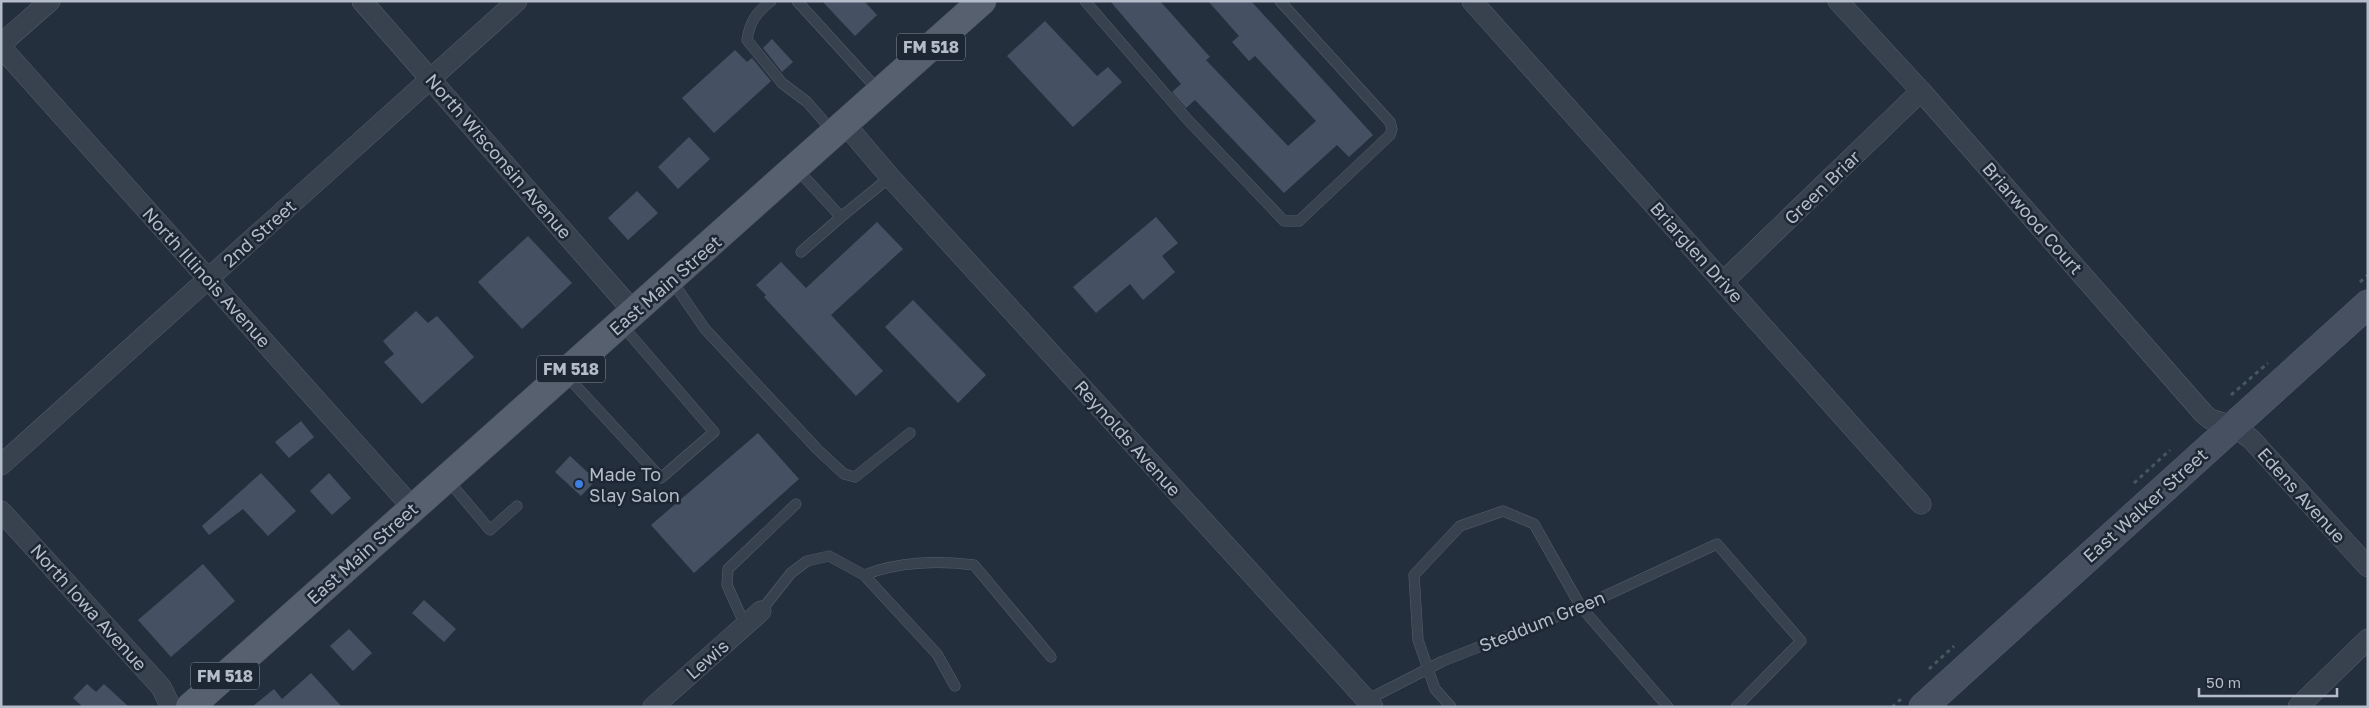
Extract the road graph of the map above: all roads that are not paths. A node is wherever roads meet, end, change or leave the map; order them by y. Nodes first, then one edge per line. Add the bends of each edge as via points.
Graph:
1 (50, 1) edge
2 (362, 1) edge
3 (517, 1) edge
4 (771, 1) edge
5 (797, 1) edge
6 (1084, 1) edge
7 (1280, 1) edge
8 (1472, 1) edge
9 (1838, 1) edge
10 (972, 7) edge
11 (1, 46) edge
12 (431, 78) junction
13 (1921, 91) junction
14 (881, 92) junction
15 (840, 129) junction
16 (796, 168) junction
17 (886, 173) junction
18 (842, 216) junction
19 (801, 252) dead end
20 (208, 279) junction
21 (671, 280) junction
22 (1723, 282) junction
23 (2368, 304) edge
24 (627, 318) junction
25 (565, 374) junction
26 (2233, 426) junction
27 (910, 433) dead end
28 (1, 465) edge
29 (446, 478) junction
30 (796, 504) dead end
31 (1921, 504) dead end
32 (517, 506) dead end
33 (412, 507) junction
34 (1, 511) edge
35 (2368, 567) edge
36 (864, 575) junction
37 (1581, 607) junction
38 (761, 611) joint
39 (744, 626) junction
40 (2368, 639) edge
41 (1051, 656) dead end
42 (1428, 668) junction
43 (955, 686) dead end
44 (1370, 703) edge
45 (171, 707) edge
46 (190, 707) edge
47 (653, 707) edge
48 (1451, 707) edge
49 (1668, 707) edge
50 (1736, 707) edge
51 (1923, 707) edge
52 (2298, 707) edge

1 - 11 street
2 - 12 street, North Wisconsin Avenue
3 - 12 street, 2nd Street
4 - 15 lane via 756,13 747,40 782,83
5 - 14 lane
6 - 7 lane via 1187,119 1284,221 1293,223 1299,221 1390,135 1392,128
8 - 22 street, Briarglen Drive
9 - 13 street, Briarwood Court
10 - 14 main road, East Main Street / FM 518
11 - 20 street, North Illinois Avenue
12 - 20 street, 2nd Street
12 - 24 street, North Wisconsin Avenue
13 - 22 street, Green Briar
13 - 26 street, Briarwood Court via 2204,414
14 - 15 main road, East Main Street / FM 518
15 - 16 main road, East Main Street / FM 518
15 - 17 street, Reynolds Avenue
16 - 18 lane
16 - 21 main road, East Main Street / FM 518
17 - 18 lane
17 - 44 street, Reynolds Avenue
18 - 19 lane
20 - 28 street, 2nd Street
20 - 33 street, North Illinois Avenue
21 - 24 main road, East Main Street / FM 518
21 - 27 lane via 705,329 844,474 855,477
22 - 31 street, Briarglen Drive
23 - 26 street, East Walker Street
24 - 25 main road, East Main Street / FM 518
24 - 25 lane via 714,432 661,478
25 - 29 main road, East Main Street / FM 518
26 - 35 street, Edens Avenue via 2251,438
26 - 51 street, East Walker Street
29 - 32 lane via 490,530
29 - 33 main road, East Main Street / FM 518
30 - 39 lane via 728,570 727,585
33 - 46 main road, East Main Street / FM 518
34 - 45 street, North Iowa Avenue via 161,687
36 - 38 lane via 829,556 807,561 791,573
36 - 41 lane via 878,569 910,564 955,562 974,565
36 - 43 lane via 937,654
37 - 42 lane, Steddum Green
37 - 42 lane via 1534,524 1503,511 1460,526 1414,575 1418,640
37 - 49 lane
37 - 50 lane, Steddum Green via 1717,544 1801,641
38 - 39 street, Lewis
39 - 47 street, Lewis
40 - 52 street
42 - 44 lane, Steddum Green
42 - 48 lane via 1435,688

